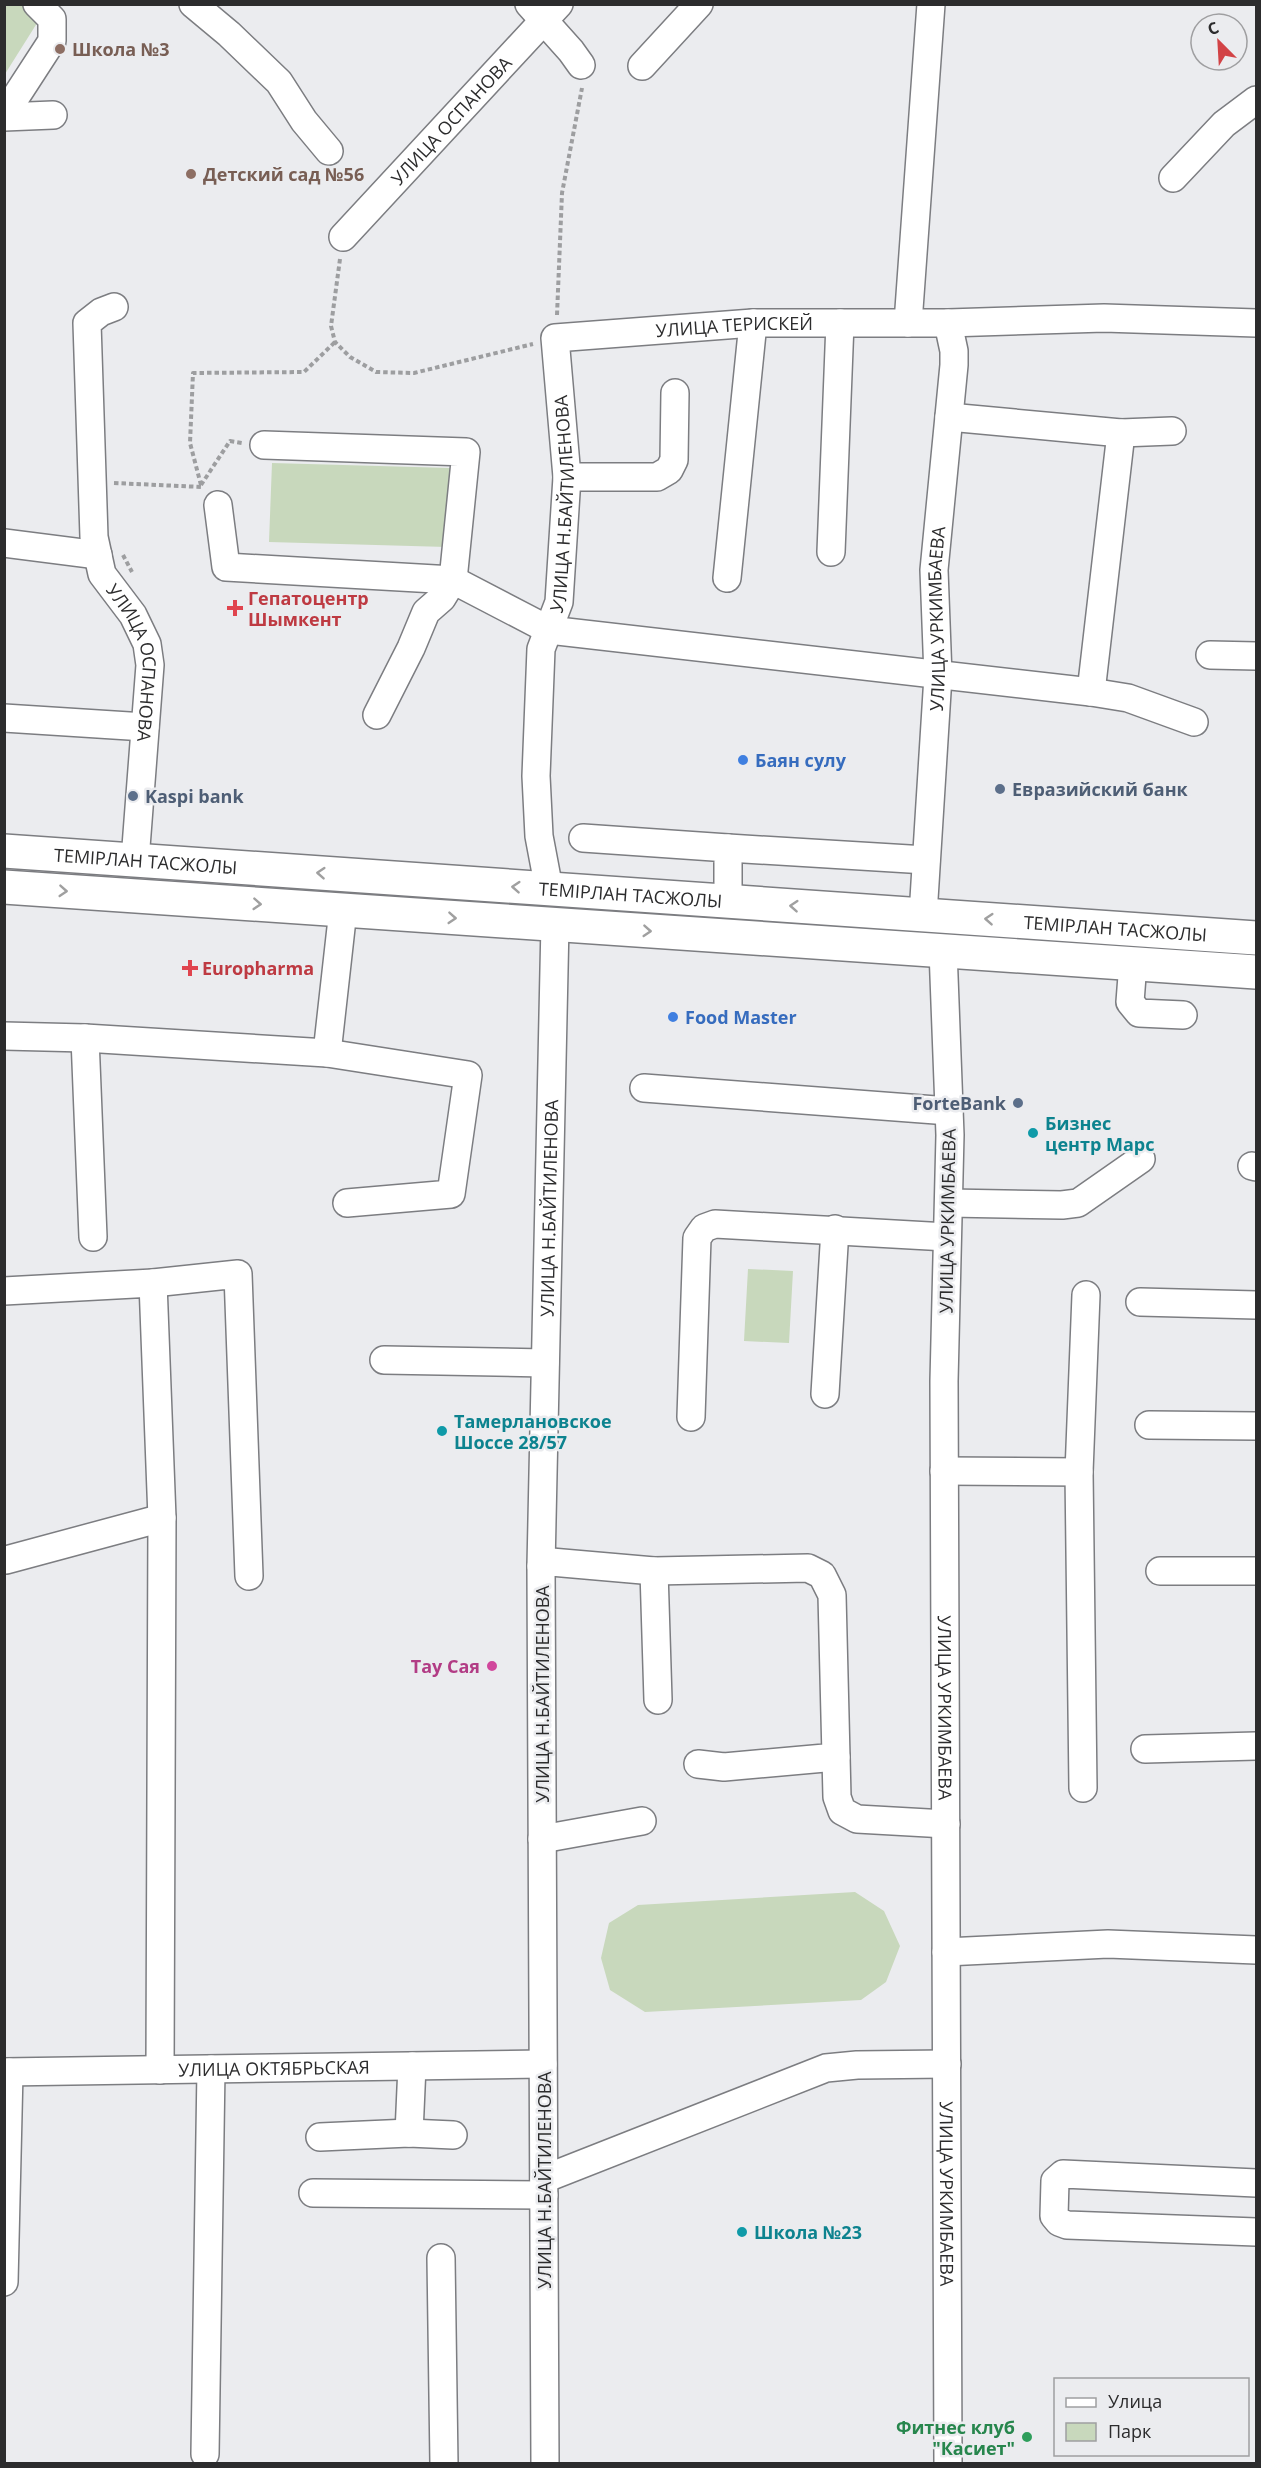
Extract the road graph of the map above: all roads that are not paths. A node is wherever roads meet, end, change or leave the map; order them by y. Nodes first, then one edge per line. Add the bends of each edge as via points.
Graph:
1 (37, 4) edge
2 (193, 4) edge
3 (699, 4) edge
4 (931, 4) edge
5 (545, 10) edge
6 (581, 65) road end
7 (642, 66) dead end
8 (1257, 100) edge
9 (53, 115) dead end
10 (4, 116) edge
11 (329, 151) dead end
12 (1173, 178) dead end
13 (343, 237) road end
14 (114, 307) dead end
15 (753, 323) junction
16 (840, 323) junction
17 (908, 323) junction
18 (948, 323) junction
19 (1257, 323) edge
20 (555, 338) joint
21 (675, 393) dead end
22 (949, 417) junction
23 (1172, 431) dead end
24 (1121, 434) junction
25 (264, 445) road end
26 (567, 477) junction
27 (209, 495) road end
28 (4, 543) edge
29 (831, 552) dead end
30 (98, 555) junction
31 (727, 578) dead end
32 (453, 580) junction
33 (549, 630) junction
34 (1210, 655) dead end
35 (1257, 656) edge
36 (938, 676) junction
37 (1091, 692) junction
38 (378, 715) dead end
39 (4, 718) edge
40 (1194, 722) dead end
41 (145, 727) junction
42 (584, 838) dead end
43 (728, 848) junction
44 (4, 851) edge
45 (135, 860) junction
46 (926, 860) junction
47 (4, 887) edge
48 (549, 889) junction
49 (728, 901) junction
50 (343, 910) junction
51 (923, 915) junction
52 (555, 924) junction
53 (1257, 938) edge
54 (943, 950) junction
55 (1133, 963) junction
56 (1257, 972) edge
57 (1183, 1015) dead end
58 (4, 1036) edge
59 (85, 1038) junction
60 (327, 1053) junction
61 (644, 1088) dead end
62 (949, 1111) junction
63 (1141, 1159) dead end
64 (347, 1203) dead end
65 (949, 1203) junction
66 (835, 1229) junction
67 (947, 1237) junction
68 (93, 1238) dead end
69 (153, 1283) junction
70 (4, 1291) edge
71 (1086, 1295) dead end
72 (1140, 1302) dead end
73 (1257, 1305) edge
74 (384, 1360) dead end
75 (545, 1363) junction
76 (825, 1394) dead end
77 (692, 1417) dead end
78 (1149, 1425) dead end
79 (1257, 1426) edge
80 (944, 1472) junction
81 (1079, 1472) junction
82 (162, 1518) junction
83 (6, 1560) dead end
84 (541, 1566) junction
85 (1160, 1570) dead end
86 (654, 1571) junction
87 (1257, 1571) edge
88 (249, 1576) dead end
89 (658, 1700) dead end
90 (1257, 1746) edge
91 (1145, 1749) dead end
92 (836, 1757) junction
93 (698, 1764) dead end
94 (1083, 1788) dead end
95 (642, 1821) dead end
96 (946, 1824) junction
97 (542, 1839) junction
98 (1257, 1950) edge
99 (946, 1952) junction
100 (543, 2064) junction
101 (946, 2064) junction
102 (412, 2066) junction
103 (211, 2069) junction
104 (160, 2070) junction
105 (7, 2072) edge
106 (409, 2133) junction
107 (453, 2135) dead end
108 (320, 2136) dead end
109 (1257, 2183) edge
110 (544, 2187) junction
111 (312, 2193) dead end
112 (1257, 2232) edge
113 (441, 2258) dead end
114 (4, 2282) edge
115 (205, 2454) dead end
116 (444, 2463) edge
117 (545, 2463) edge
118 (948, 2463) edge

1 - 10 street via 51,19 52,41
2 - 11 street via 279,82
3 - 7 street
4 - 17 street
5 - 6 street
5 - 13 street, УЛИЦА ОСПАНОВА
8 - 12 street via 1224,124
9 - 10 street
14 - 30 street, УЛИЦА ОСПАНОВА via 87,323 94,537
15 - 16 street, УЛИЦА ТЕРИСКЕЙ
15 - 20 street, УЛИЦА ТЕРИСКЕЙ
15 - 31 street
16 - 17 street, УЛИЦА ТЕРИСКЕЙ
16 - 29 street
17 - 18 street, УЛИЦА ТЕРИСКЕЙ
18 - 19 street, УЛИЦА ТЕРИСКЕЙ via 1104,318
18 - 22 street, УЛИЦА УРКИМБАЕВА via 954,351
20 - 26 street, УЛИЦА Н.БАЙТИЛЕНОВА
21 - 26 street via 674,460 669,470 657,477
22 - 24 street
22 - 36 street, УЛИЦА УРКИМБАЕВА via 934,570
23 - 24 street
24 - 37 street
25 - 32 street via 466,452
26 - 33 street, УЛИЦА Н.БАЙТИЛЕНОВА via 559,602
27 - 32 street via 226,567
28 - 30 street
30 - 41 street, УЛИЦА ОСПАНОВА via 102,574 133,615 147,644 150,665
32 - 33 street
32 - 38 street via 442,598 426,612
33 - 36 street
33 - 48 street, УЛИЦА Н.БАЙТИЛЕНОВА via 540,649 536,776 539,836
34 - 35 street
36 - 37 street
36 - 46 street, УЛИЦА УРКИМБАЕВА
37 - 40 street via 1128,698
39 - 41 street
41 - 45 street, УЛИЦА ОСПАНОВА
42 - 43 street
43 - 46 street
43 - 49 street
44 - 45 main road, ТЕМІРЛАН ТАСЖОЛЫ
48 -> 45 main road, ТЕМІРЛАН ТАСЖОЛЫ
46 - 51 street, УЛИЦА УРКИМБАЕВА
47 -> 50 main road, ТЕМІРЛАН ТАСЖОЛЫ
48 - 49 main road, ТЕМІРЛАН ТАСЖОЛЫ
51 -> 49 main road, ТЕМІРЛАН ТАСЖОЛЫ
50 -> 52 main road, ТЕМІРЛАН ТАСЖОЛЫ
50 - 60 street
53 -> 51 main road, ТЕМІРЛАН ТАСЖОЛЫ
52 -> 54 main road, ТЕМІРЛАН ТАСЖОЛЫ
52 - 75 street, УЛИЦА Н.БАЙТИЛЕНОВА
54 - 55 main road, ТЕМІРЛАН ТАСЖОЛЫ
54 - 62 street, УЛИЦА УРКИМБАЕВА
55 - 56 main road, ТЕМІРЛАН ТАСЖОЛЫ
55 - 57 street via 1130,1002 1139,1013
58 - 59 street
59 - 60 street
59 - 68 street
60 - 64 street via 468,1075 451,1194
61 - 62 street
62 - 65 street, УЛИЦА УРКИМБАЕВА
63 - 65 street via 1078,1203
65 - 67 street, УЛИЦА УРКИМБАЕВА
66 - 67 street
66 - 76 street
66 - 77 street via 715,1224 704,1228 698,1238
67 - 80 street, УЛИЦА УРКИМБАЕВА
69 - 70 street
69 - 82 street
69 - 88 street via 238,1274
71 - 81 street
72 - 73 street
74 - 75 street
75 - 84 street, УЛИЦА Н.БАЙТИЛЕНОВА
78 - 79 street
80 - 81 street
80 - 96 street, УЛИЦА УРКИМБАЕВА
81 - 94 street
82 - 83 street
82 - 104 street
84 - 86 street via 551,1563
84 - 97 street, УЛИЦА Н.БАЙТИЛЕНОВА
85 - 87 street
86 - 89 street
86 - 92 street via 808,1568 822,1575 832,1595
90 - 91 street
92 - 93 street via 724,1767
92 - 96 street via 837,1797 842,1811 857,1819
95 - 97 street
96 - 99 street, УЛИЦА УРКИМБАЕВА
97 - 100 street, УЛИЦА Н.БАЙТИЛЕНОВА
98 - 99 street via 1108,1944
99 - 101 street, УЛИЦА УРКИМБАЕВА
100 - 102 street, УЛИЦА ОКТЯБРЬСКАЯ
100 - 110 street, УЛИЦА Н.БАЙТИЛЕНОВА
101 - 110 street via 826,2068
101 - 118 street, УЛИЦА УРКИМБАЕВА
102 - 103 street, УЛИЦА ОКТЯБРЬСКАЯ
102 - 106 street
103 - 104 street, УЛИЦА ОКТЯБРЬСКАЯ
103 - 115 street
104 - 105 street, УЛИЦА ОКТЯБРЬСКАЯ
105 - 114 street
106 - 107 street
106 - 108 street
109 - 112 street via 1063,2174 1055,2181 1054,2216 1067,2225
110 - 111 street
110 - 117 street, УЛИЦА Н.БАЙТИЛЕНОВА
113 - 116 street

